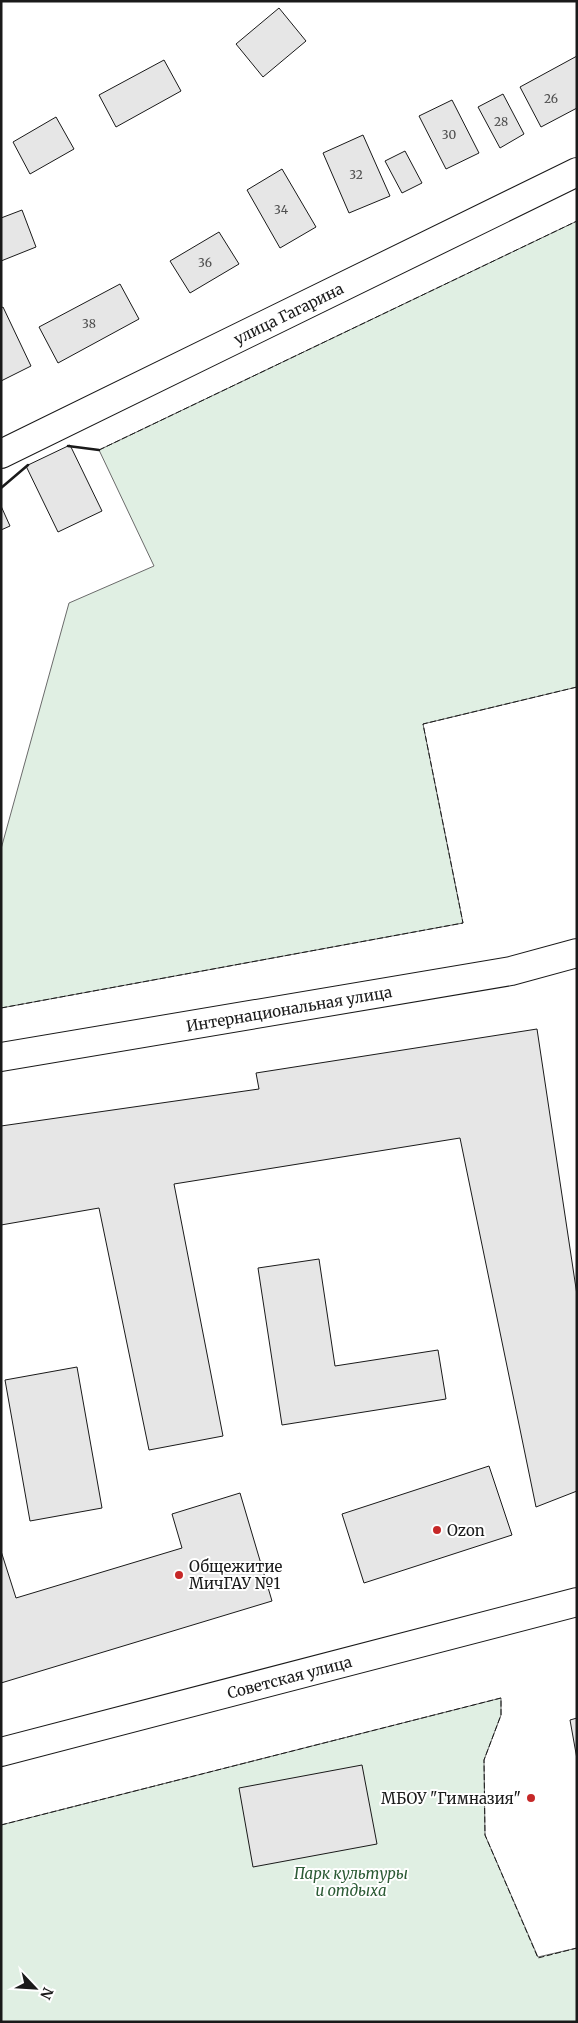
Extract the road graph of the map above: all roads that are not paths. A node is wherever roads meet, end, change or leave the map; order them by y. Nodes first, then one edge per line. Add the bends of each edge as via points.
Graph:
1 (577, 172) edge
2 (1, 454) edge
3 (577, 953) edge
4 (1, 1057) edge
5 (577, 1602) edge
6 (1, 1752) edge

1 - 2 main road, улица Гагарина
3 - 4 main road, Интернациональная улица via 511,971
5 - 6 main road, Советская улица

